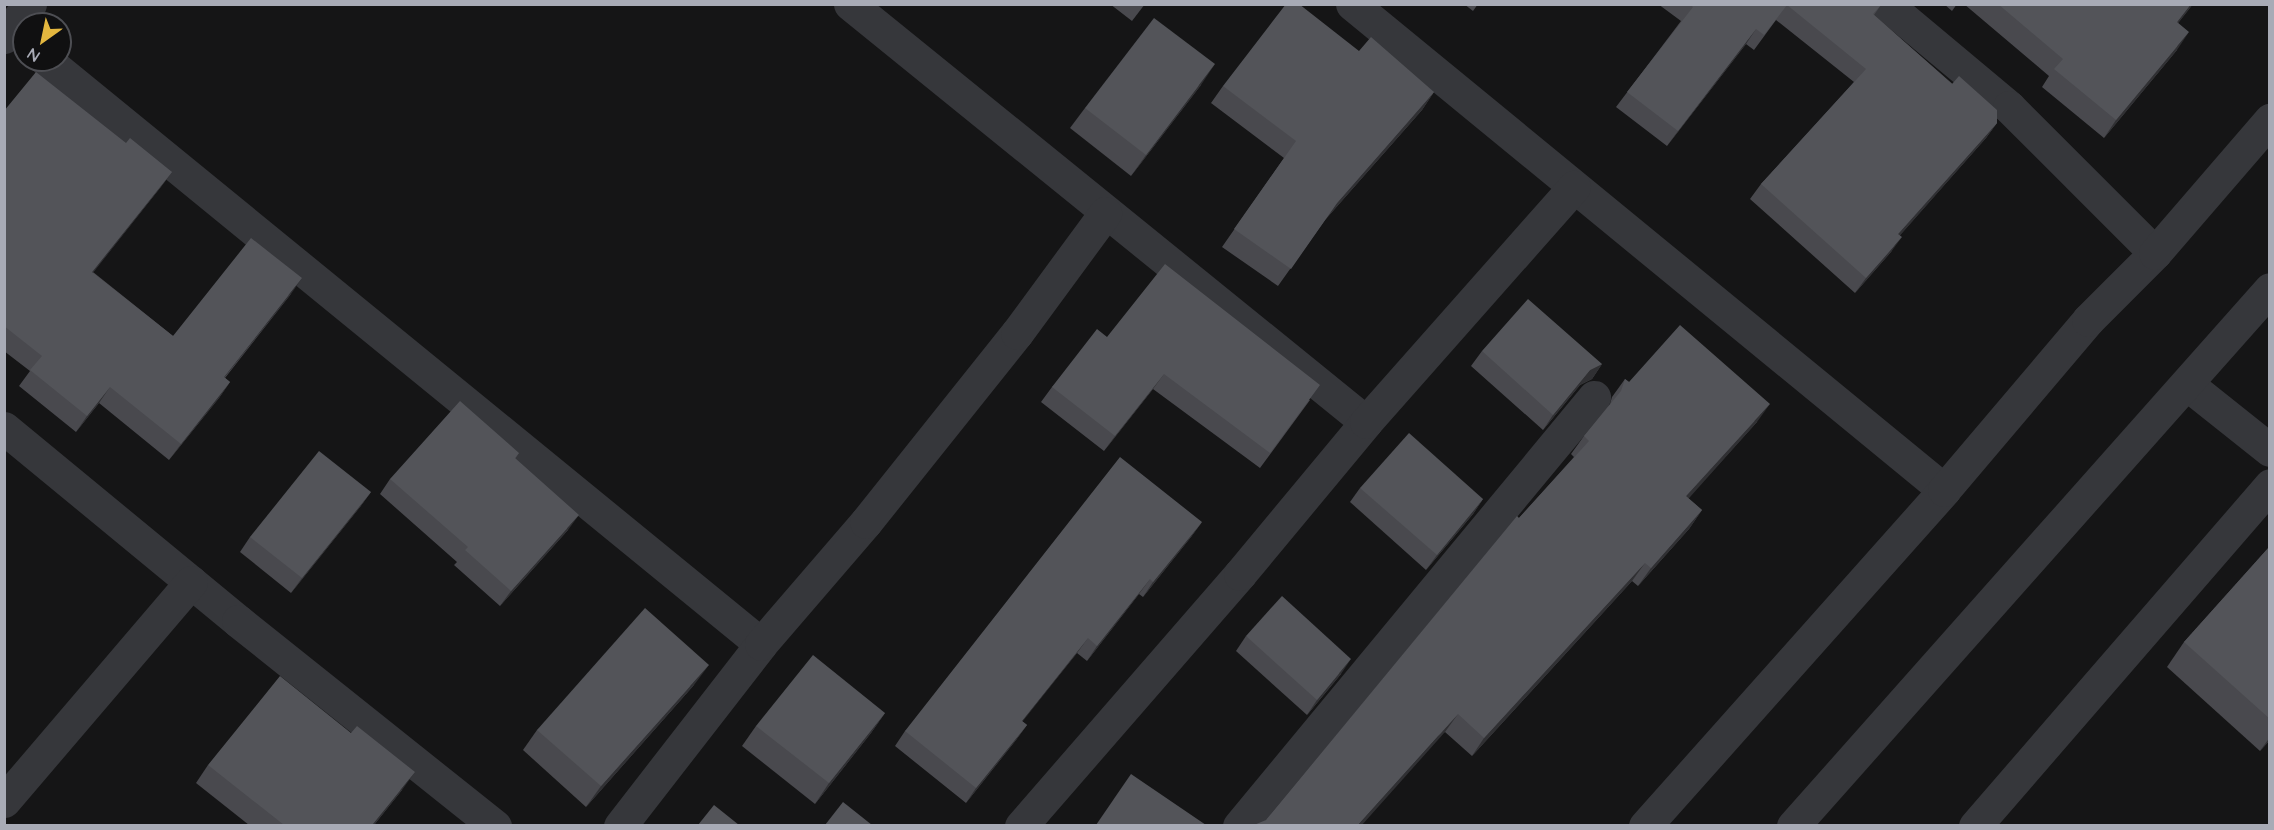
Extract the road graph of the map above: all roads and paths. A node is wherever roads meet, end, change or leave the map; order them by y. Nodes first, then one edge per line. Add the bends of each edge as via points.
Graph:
1 (850, 4) edge
2 (1352, 4) edge
3 (1886, 4) edge
4 (61, 72) edge
5 (2270, 120) edge
6 (1574, 187) junction
7 (1105, 213) junction
8 (2155, 253) junction
9 (2270, 289) edge
10 (2187, 384) junction
11 (1594, 397) dead end
12 (1366, 422) junction
13 (4, 428) edge
14 (2270, 450) edge
15 (2270, 485) edge
16 (1944, 490) junction
17 (191, 582) junction
18 (761, 644) junction
19 (4, 801) edge
20 (495, 825) edge
21 (620, 825) edge
22 (1021, 825) edge
23 (1239, 825) edge
24 (1645, 825) edge
25 (1793, 825) edge
26 (1975, 825) edge

1 - 7 street
2 - 6 street
3 - 8 street via 2009,107
4 - 18 street
5 - 8 street
6 - 12 street
6 - 16 street
7 - 12 street
7 - 18 street via 1017,333 866,522
8 - 16 street via 2088,320
9 - 10 street
10 - 14 street
10 - 25 street
11 - 23 street
12 - 22 street via 1240,574
13 - 17 street
15 - 26 street
16 - 24 street
17 - 19 street
17 - 20 street
18 - 21 street

